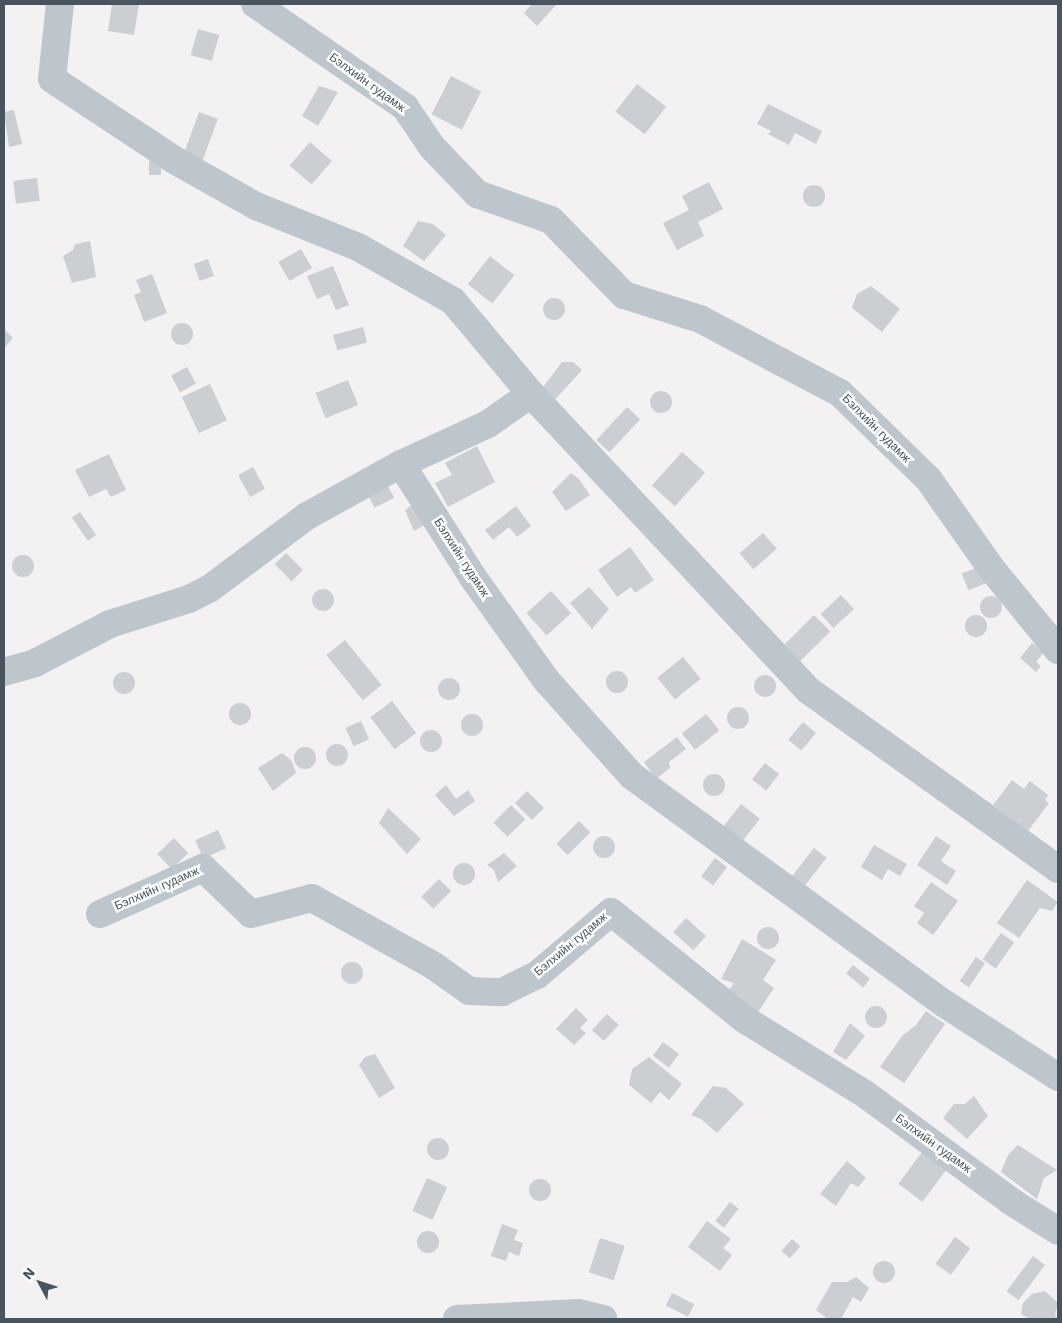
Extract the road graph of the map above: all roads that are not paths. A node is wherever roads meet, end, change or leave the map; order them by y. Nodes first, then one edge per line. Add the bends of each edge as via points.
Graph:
1 (60, 4) edge
2 (256, 4) edge
3 (531, 394) junction
4 (401, 464) junction
5 (1058, 650) edge
6 (4, 672) edge
7 (1058, 869) edge
8 (100, 914) dead end
9 (1058, 1077) edge
10 (1058, 1231) edge
11 (457, 1319) edge
12 (603, 1319) edge

1 - 3 street via 52,79 176,161 256,206 358,247 453,301
2 - 5 street, Бэлхийн гудамж via 405,107 432,147 477,194 551,220 624,295 700,319 840,393 928,480 991,568
3 - 4 street via 488,424
3 - 7 street via 808,692
4 - 6 street via 307,516 209,589 189,599 110,624 35,663
4 - 9 street, Бэлхийн гудамж via 472,576 547,682 632,776 945,1004
8 - 10 street, Бэлхийн гудамж via 202,868 251,914 312,898 434,966 469,990 502,992 537,975 610,912 744,1019 865,1094 1012,1202
11 - 12 street via 578,1313

